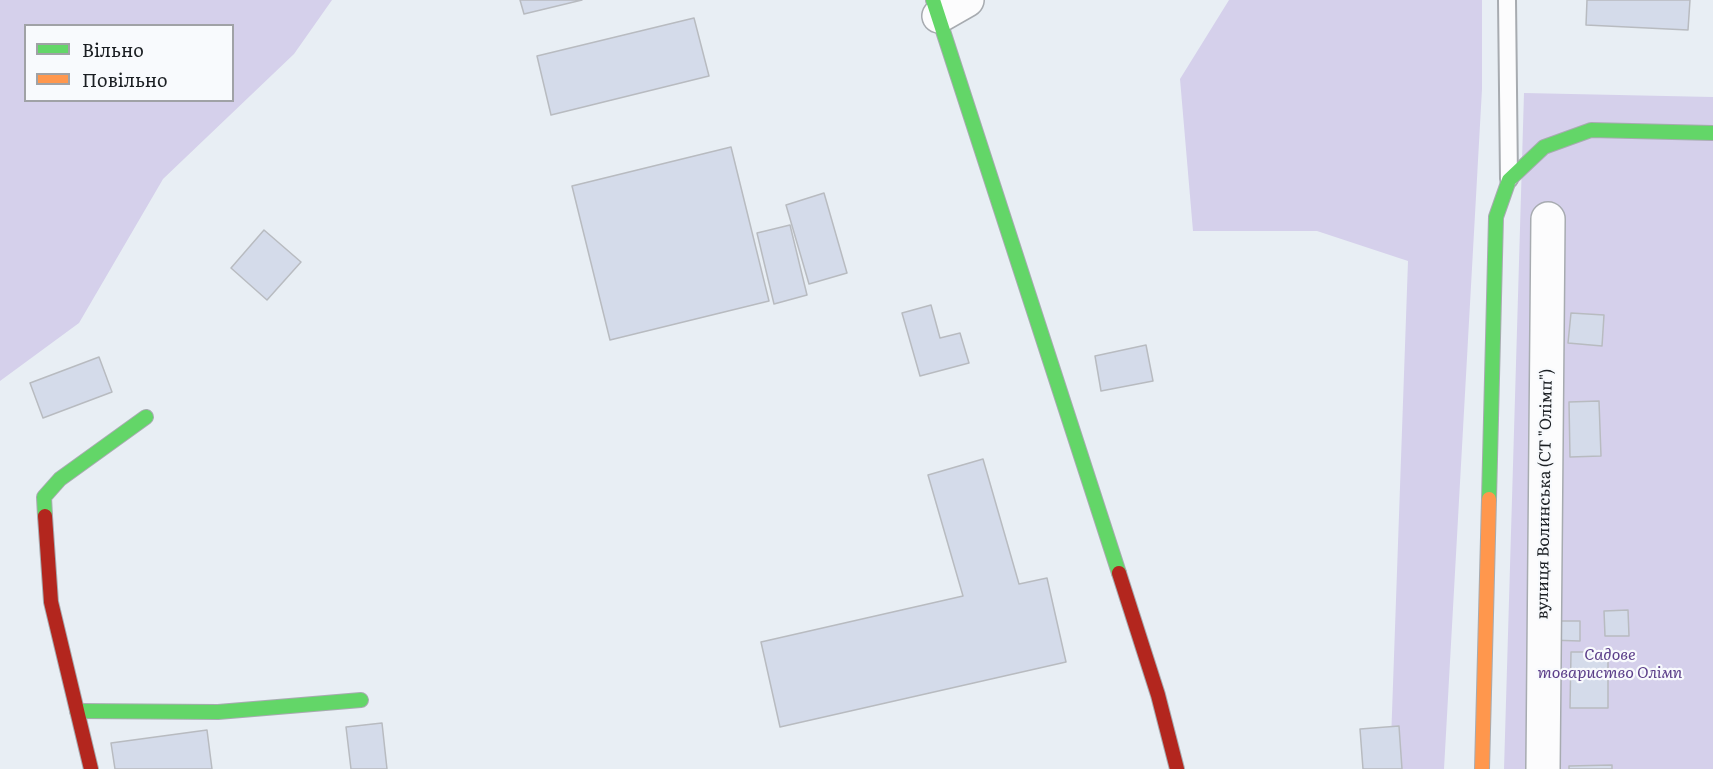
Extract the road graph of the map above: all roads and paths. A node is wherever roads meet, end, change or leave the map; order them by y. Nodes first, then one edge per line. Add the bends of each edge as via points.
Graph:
1 (967, 0) edge
2 (1507, 0) edge
3 (936, 8) edge
4 (1713, 133) edge
5 (1509, 180) junction
6 (1548, 219) dead end
7 (146, 417) dead end
8 (361, 700) dead end
9 (77, 711) junction
10 (91, 769) edge
11 (1177, 769) edge
12 (1482, 769) edge
13 (1543, 769) edge

1 - 3 street
2 - 5 lane
3 - 11 street via 1158,695
4 - 5 street via 1591,130 1544,147
5 - 12 street via 1496,217
6 - 13 street, вулиця Волинська (СТ "Олімп")
7 - 9 street via 60,479 44,497 51,602
8 - 9 street via 218,712
9 - 10 street

